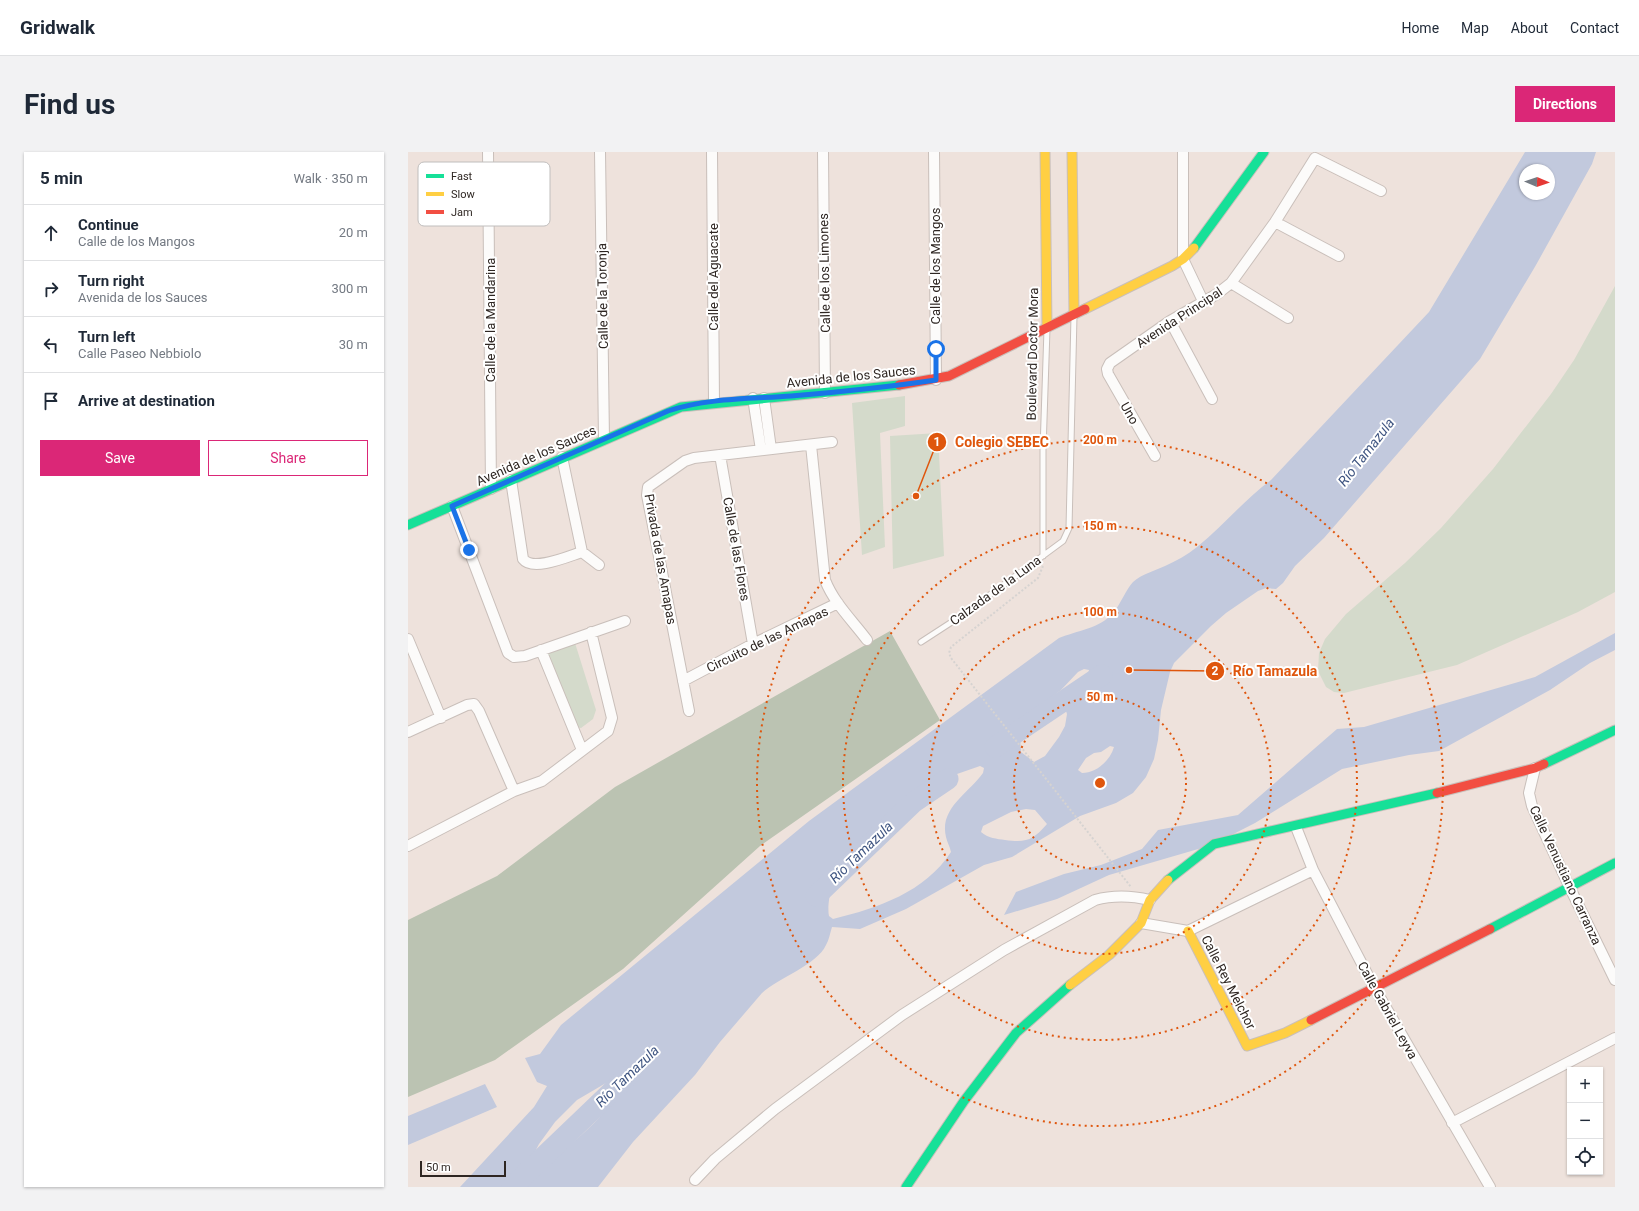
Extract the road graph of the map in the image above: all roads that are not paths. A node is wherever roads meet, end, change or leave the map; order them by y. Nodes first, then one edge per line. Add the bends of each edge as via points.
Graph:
1 (488, 152) edge
2 (600, 152) edge
3 (712, 152) edge
4 (823, 152) edge
5 (934, 152) edge
6 (1045, 152) edge
7 (1072, 152) edge
8 (1183, 152) edge
9 (1264, 152) edge
10 (488, 162) edge
11 (1380, 191) dead end
12 (1275, 222) junction
13 (489, 226) edge
14 (1339, 256) dead end
15 (1183, 259) junction
16 (1231, 283) junction
17 (1204, 301) junction
18 (1074, 314) junction
19 (1288, 318) dead end
20 (1170, 321) junction
21 (1047, 327) junction
22 (1107, 369) joint
23 (936, 380) junction
24 (826, 393) junction
25 (753, 398) junction
26 (764, 398) junction
27 (1212, 399) dead end
28 (714, 402) junction
29 (604, 439) junction
30 (832, 442) dead end
31 (811, 445) junction
32 (766, 449) junction
33 (720, 455) junction
34 (1155, 456) dead end
35 (562, 457) junction
36 (511, 480) junction
37 (491, 489) junction
38 (452, 506) junction
39 (408, 525) edge
40 (582, 552) junction
41 (1043, 556) junction
42 (600, 565) dead end
43 (838, 604) junction
44 (624, 621) dead end
45 (591, 632) junction
46 (408, 639) edge
47 (867, 640) dead end
48 (921, 642) dead end
49 (753, 644) junction
50 (541, 650) junction
51 (683, 681) junction
52 (689, 711) dead end
53 (441, 718) junction
54 (1615, 730) edge
55 (408, 732) edge
56 (582, 750) junction
57 (1535, 768) junction
58 (514, 791) junction
59 (1296, 827) junction
60 (408, 846) edge
61 (1615, 863) edge
62 (1313, 870) junction
63 (1570, 888) junction
64 (1150, 900) junction
65 (1141, 923) junction
66 (1188, 931) junction
67 (1615, 980) edge
68 (1374, 987) junction
69 (1615, 1038) edge
70 (1452, 1123) junction
71 (695, 1180) dead end
72 (906, 1187) edge
73 (1490, 1187) edge

1 - 10 street, Calle de la Mandarina
2 - 29 street, Calle de la Toronja
3 - 28 street, Calle del Aguacate
4 - 24 street, Calle de los Limones
5 - 23 street, Calle de los Mangos
6 - 21 street, Boulevard Doctor Mora
7 - 18 street
8 - 15 street
9 - 15 street, Avenida de los Sauces via 1205,235
11 - 12 street, Avenida Principal via 1315,158
12 - 14 street
12 - 16 street, Avenida Principal
13 - 37 street, Calle de la Mandarina
15 - 17 street
15 - 18 street, Avenida de los Sauces
16 - 17 street, Avenida Principal
16 - 19 street
17 - 20 street, Avenida Principal
18 - 21 street, Avenida de los Sauces
18 - 41 lane, Calzada de la Luna via 1069,528 1063,542
20 - 22 street, Avenida Principal via 1110,363
20 - 27 street
21 - 23 street, Avenida de los Sauces
21 - 41 lane, Boulevard Doctor Mora
22 - 34 street, Uno
23 - 24 street, Avenida de los Sauces
24 - 26 street, Avenida de los Sauces
25 - 26 street, Avenida de los Sauces
25 - 28 street, Avenida de los Sauces
25 - 32 street
26 - 32 street
28 - 29 street, Avenida de los Sauces via 668,411
29 - 35 street, Avenida de los Sauces
30 - 31 street
31 - 32 street
31 - 43 street, Circuito de las Amapas via 823,564 828,586
32 - 33 street
33 - 49 street, Calle de las Flores
33 - 51 street, Privada de las Amapas via 685,461 648,487 647,494
35 - 36 street, Avenida de los Sauces
35 - 40 street
36 - 37 street, Avenida de los Sauces
36 - 40 street via 525,562 538,565
37 - 38 street, Avenida de los Sauces
38 - 39 street, Avenida de los Sauces
38 - 50 street via 508,653 519,658
40 - 42 street
41 - 48 lane, Calzada de la Luna
43 - 47 street
43 - 49 street, Circuito de las Amapas
44 - 45 street
45 - 50 street
45 - 56 street via 612,718 608,730
46 - 53 street
49 - 51 street, Circuito de las Amapas
50 - 56 street
51 - 52 street, Privada de las Amapas
53 - 55 street
53 - 58 street via 474,704
54 - 57 street
56 - 58 street via 542,781
57 - 59 street
57 - 63 street, Calle Venustiano Carranza via 1529,793 1532,806
58 - 60 street
59 - 62 street, Calle Gabriel Leyva
59 - 64 street via 1214,844 1172,876
61 - 63 street
62 - 66 street
62 - 68 street, Calle Gabriel Leyva
63 - 67 street, Calle Venustiano Carranza
63 - 68 street
64 - 65 street
64 - 71 street via 1139,897 1106,897 1095,900 1004,950 902,1014 775,1109 715,1159
65 - 66 street
65 - 72 street via 1109,955 1078,978 1016,1033 964,1101
66 - 68 street, Calle Rey Melchor via 1247,1046 1277,1037
68 - 70 street, Calle Gabriel Leyva
69 - 70 street
70 - 73 street, Calle Gabriel Leyva

